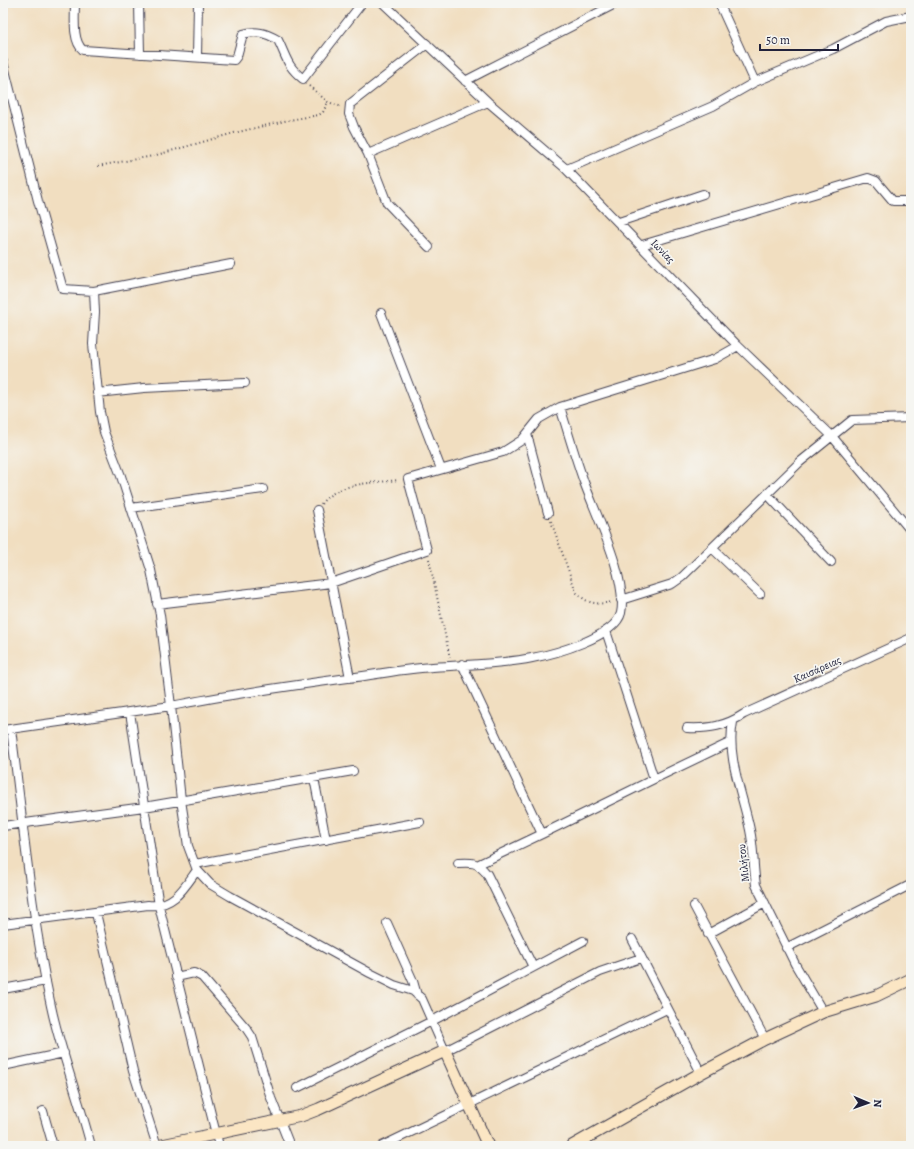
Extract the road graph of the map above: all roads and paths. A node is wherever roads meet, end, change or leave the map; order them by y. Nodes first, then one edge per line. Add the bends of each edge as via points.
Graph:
1 (75, 3) edge
2 (139, 3) edge
3 (198, 3) edge
4 (362, 3) edge
5 (383, 3) edge
6 (617, 3) edge
7 (718, 3) edge
8 (911, 16) edge
9 (427, 44) junction
10 (140, 54) junction
11 (197, 57) junction
12 (3, 62) edge
13 (303, 79) junction
14 (465, 81) junction
15 (756, 82) junction
16 (328, 102) junction
17 (488, 102) junction
18 (349, 108) junction
19 (368, 154) junction
20 (98, 166) dead end
21 (567, 169) junction
22 (703, 194) dead end
23 (911, 201) edge
24 (619, 222) junction
25 (642, 245) junction
26 (429, 247) dead end
27 (231, 264) dead end
28 (94, 291) junction
29 (381, 313) dead end
30 (738, 346) junction
31 (245, 383) dead end
32 (97, 393) junction
33 (560, 406) junction
34 (911, 418) edge
35 (527, 434) junction
36 (831, 435) junction
37 (441, 469) junction
38 (408, 479) junction
39 (263, 489) dead end
40 (767, 494) junction
41 (131, 508) junction
42 (317, 510) joint
43 (548, 513) joint
44 (911, 531) edge
45 (712, 548) junction
46 (427, 550) junction
47 (831, 562) dead end
48 (331, 583) junction
49 (760, 594) dead end
50 (622, 600) junction
51 (157, 604) junction
52 (606, 631) junction
53 (911, 638) edge
54 (462, 664) junction
55 (452, 665) junction
56 (350, 678) junction
57 (171, 706) junction
58 (130, 712) junction
59 (733, 722) junction
60 (687, 728) dead end
61 (7, 729) edge
62 (731, 742) junction
63 (353, 771) dead end
64 (314, 778) junction
65 (654, 779) junction
66 (181, 800) junction
67 (144, 807) junction
68 (420, 822) dead end
69 (24, 824) junction
70 (3, 826) edge
71 (542, 834) junction
72 (326, 840) junction
73 (458, 863) dead end
74 (479, 864) junction
75 (196, 867) junction
76 (908, 886) dead end
77 (764, 903) junction
78 (158, 906) junction
79 (694, 906) dead end
80 (96, 913) junction
81 (35, 920) junction
82 (387, 923) dead end
83 (3, 924) edge
84 (708, 934) junction
85 (632, 939) dead end
86 (583, 941) dead end
87 (786, 948) junction
88 (641, 958) junction
89 (532, 967) junction
90 (176, 977) junction
91 (911, 980) edge
92 (46, 981) junction
93 (3, 989) edge
94 (417, 994) junction
95 (667, 1010) junction
96 (823, 1012) junction
97 (432, 1021) junction
98 (765, 1039) junction
99 (445, 1050) junction
100 (64, 1053) junction
101 (3, 1066) edge
102 (701, 1073) junction
103 (297, 1088) dead end
104 (468, 1104) junction
105 (43, 1111) dead end
106 (280, 1122) junction
107 (216, 1134) junction
108 (53, 1146) edge
109 (91, 1146) edge
110 (157, 1146) edge
111 (219, 1146) edge
112 (290, 1146) edge
113 (382, 1146) edge
114 (488, 1146) edge
115 (572, 1146) edge

1 - 10 street via 75,28 79,46 83,50
2 - 10 street
3 - 11 street
4 - 13 street
5 - 9 street, Ιωνίας
6 - 14 street
7 - 15 street
8 - 15 street via 886,21 833,49
9 - 14 street, Ιωνίας
9 - 18 street via 350,104
10 - 11 street
11 - 13 street via 234,60 243,34 252,31 267,34 278,40 286,61
12 - 28 street via 63,289
13 - 16 path
14 - 17 street, Ιωνίας
15 - 21 street via 713,106
16 - 18 path
16 - 20 path via 323,112 318,115 234,133 153,156
17 - 19 street
17 - 21 street, Ιωνίας
18 - 19 street via 354,127
19 - 26 street via 387,203
21 - 24 street, Ιωνίας
22 - 24 street
23 - 25 street via 893,201 876,181 868,178
24 - 25 street, Ιωνίας
25 - 30 street, Ιωνίας
27 - 28 street
28 - 32 street via 93,344
29 - 37 street
30 - 33 street via 715,359
30 - 36 street, Ιωνίας
31 - 32 street
32 - 41 street via 104,432
33 - 35 street via 539,419
33 - 50 street via 584,481 611,552
34 - 36 street via 852,420
35 - 37 street via 503,452
35 - 43 street
36 - 40 street
36 - 44 street, Ιωνίας
37 - 38 street
38 - 42 path via 349,487 325,499
38 - 46 street
39 - 41 street
40 - 45 street
40 - 47 street
41 - 51 street via 151,570
42 - 48 street
43 - 50 path via 576,592 584,601 592,603
45 - 49 street
45 - 50 street via 682,578 672,584
46 - 48 street
46 - 55 path
48 - 51 street
48 - 56 street
50 - 52 street via 618,620
51 - 57 street
52 - 54 street via 586,642 533,658 500,663
52 - 65 street
53 - 59 street, Καισάρειας via 744,714
54 - 55 street
54 - 71 street
55 - 56 street
56 - 57 street via 251,691
57 - 58 street
57 - 66 street
58 - 61 street
58 - 67 street
59 - 60 street, Καισάρειας via 709,729
59 - 62 street, Μιλήτου
61 - 69 street
62 - 65 street
62 - 77 street, Μιλήτου via 754,850 756,885
63 - 64 street
64 - 66 street
64 - 72 street
65 - 71 street
66 - 67 street
66 - 75 street via 188,846
67 - 69 street
67 - 78 street
68 - 72 street
69 - 70 street
69 - 81 street
71 - 74 street
72 - 75 street
73 - 74 street
74 - 89 street via 487,874
75 - 78 street via 178,896
75 - 94 street via 210,884 230,896 370,973
76 - 87 street
77 - 84 street
77 - 87 street, Μιλήτου
78 - 80 street via 148,905
78 - 90 street
79 - 84 street
80 - 81 street
80 - 110 street via 133,1071
81 - 83 street
81 - 92 street
82 - 94 street
84 - 98 street
85 - 88 street
86 - 89 street
87 - 96 street, Μιλήτου
88 - 95 street
88 - 99 street via 600,972
89 - 97 street
90 - 106 street via 194,973 202,977 246,1028 252,1037
90 - 107 street
91 - 96 street via 876,996
92 - 93 street
92 - 100 street
94 - 97 street
95 - 102 street
95 - 104 street
96 - 98 street
97 - 99 street
97 - 103 street
98 - 102 street
99 - 104 street
99 - 106 street via 319,1110
100 - 101 street
100 - 109 street
102 - 115 street
104 - 113 street
104 - 114 street
105 - 108 street
106 - 107 street
106 - 112 street
107 - 110 street
107 - 111 street

